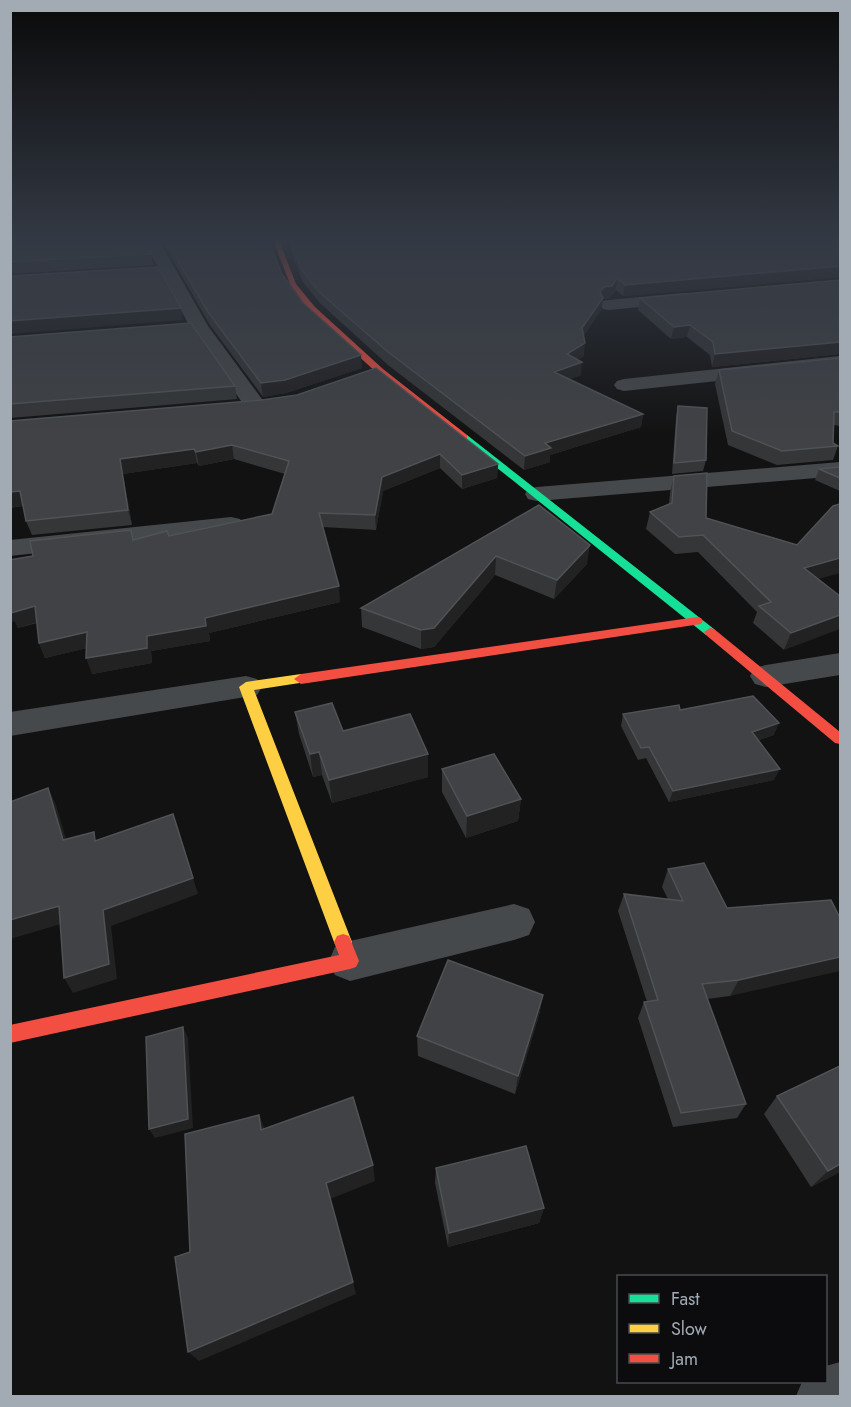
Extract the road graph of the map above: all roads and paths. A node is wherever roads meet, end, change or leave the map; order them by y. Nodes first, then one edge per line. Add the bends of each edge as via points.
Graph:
1 (183, 305) edge
2 (309, 305) edge
3 (609, 305) dead end
4 (613, 305) edge
5 (199, 327) junction
6 (176, 329) edge
7 (840, 362) edge
8 (624, 385) dead end
9 (256, 406) edge
10 (840, 469) edge
11 (537, 494) junction
12 (231, 525) edge
13 (10, 548) edge
14 (697, 621) junction
15 (840, 664) edge
16 (766, 676) junction
17 (246, 687) junction
18 (10, 724) edge
19 (840, 739) edge
20 (514, 922) dead end
21 (350, 961) junction
22 (10, 1034) edge
23 (840, 1392) edge
24 (826, 1396) edge

1 - 5 street
2 - 11 street via 375,373
3 - 4 street
5 - 6 street
5 - 9 street
7 - 8 street
10 - 11 street
11 - 14 street
12 - 13 street
14 - 16 street
14 - 17 street
15 - 16 street
16 - 19 street
17 - 18 street
17 - 21 street
20 - 21 street
21 - 22 street
23 - 24 street

